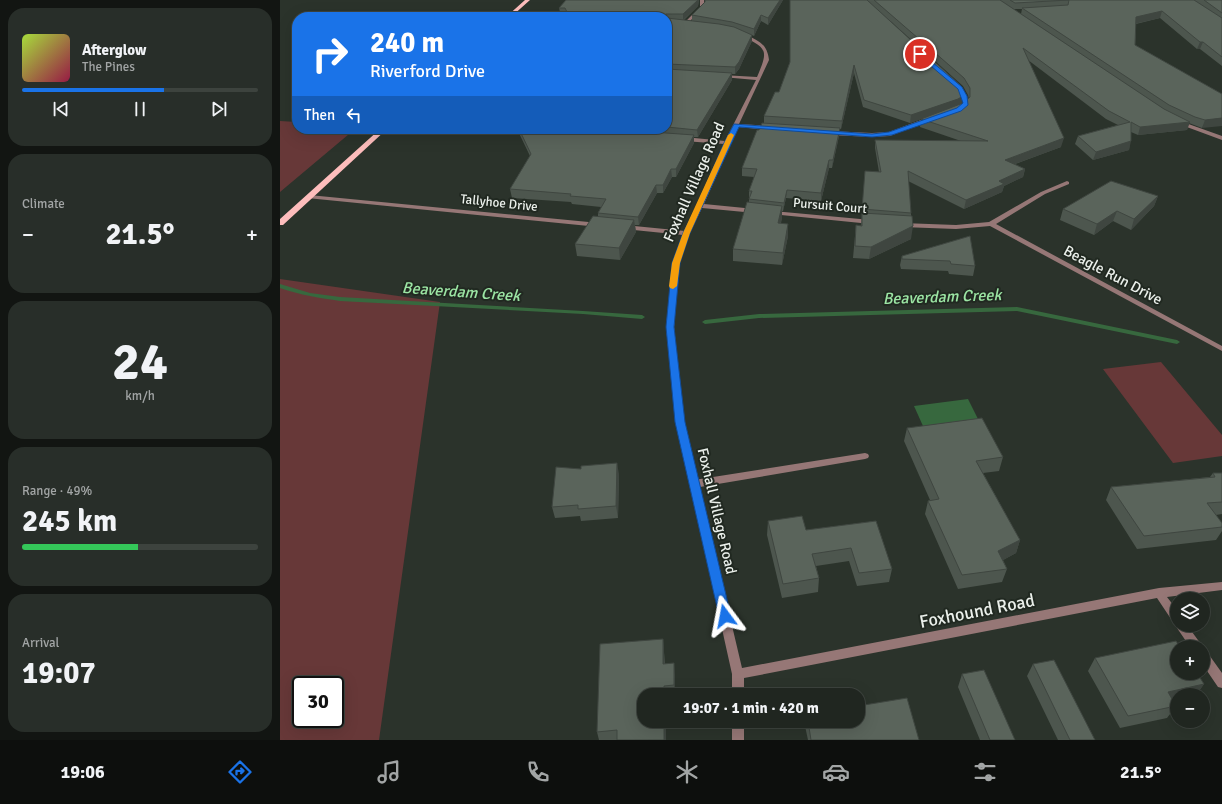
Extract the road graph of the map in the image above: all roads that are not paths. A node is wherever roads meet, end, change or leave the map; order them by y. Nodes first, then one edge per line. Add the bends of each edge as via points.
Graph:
1 (528, 0) edge
2 (702, 0) edge
3 (514, 12) edge
4 (698, 24) edge
5 (735, 31) edge
6 (713, 76) edge
7 (760, 79) junction
8 (954, 83) edge
9 (953, 112) edge
10 (933, 118) edge
11 (1171, 119) edge
12 (737, 125) junction
13 (774, 128) edge
14 (826, 133) edge
15 (378, 134) edge
16 (1222, 138) edge
17 (681, 139) edge
18 (727, 143) junction
19 (1067, 183) dead end
20 (309, 197) junction
21 (700, 206) junction
22 (280, 223) edge
23 (878, 223) edge
24 (893, 224) edge
25 (991, 224) junction
26 (608, 226) edge
27 (616, 226) edge
28 (687, 233) junction
29 (1222, 349) edge
30 (865, 456) dead end
31 (694, 484) junction
32 (1222, 586) edge
33 (1159, 593) junction
34 (1170, 609) edge
35 (1210, 666) edge
36 (738, 674) junction
37 (1222, 683) edge
38 (738, 688) edge
39 (738, 728) edge
40 (738, 740) edge

1 - 3 main road
2 - 4 street via 702,7 683,22
5 - 7 street, Foxhall Village Road via 747,35 766,51
6 - 7 street
7 - 12 street, Foxhall Village Road
8 - 9 street via 965,96 966,104
10 - 14 street via 890,134
11 - 16 street
12 - 13 street
12 - 18 street, Foxhall Village Road
15 - 20 main road
17 - 18 street
18 - 21 street, Foxhall Village Road
19 - 25 street via 1043,193
20 - 22 main road
20 - 26 street, Tallyhoe Drive
21 - 23 street, Pursuit Court
21 - 28 street, Foxhall Village Road
24 - 25 street via 956,227
25 - 29 street, Beagle Run Drive
27 - 28 street
28 - 31 street, Foxhall Village Road via 676,263 670,327 680,422
30 - 31 street
31 - 36 street, Foxhall Village Road
32 - 33 street, Foxhound Road
33 - 34 street
33 - 36 street, Foxhound Road
35 - 37 street
36 - 38 street, Foxhall Village Road
39 - 40 street

